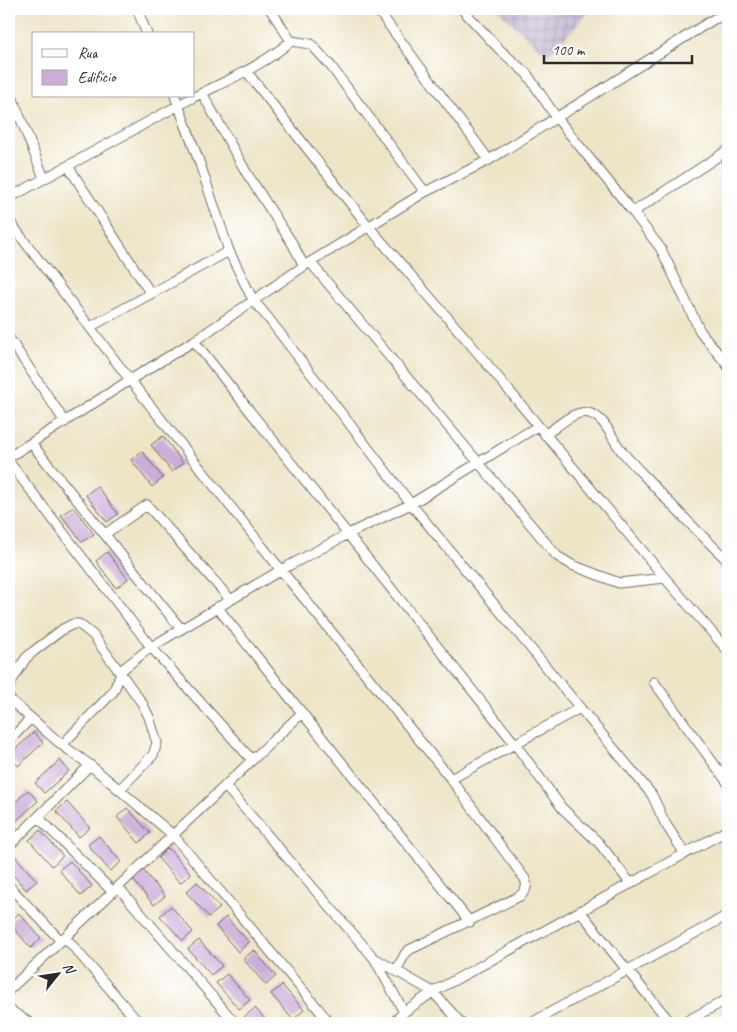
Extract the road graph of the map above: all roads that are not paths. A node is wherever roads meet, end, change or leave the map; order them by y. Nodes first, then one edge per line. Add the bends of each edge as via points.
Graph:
1 (270, 9) edge
2 (377, 9) edge
3 (462, 9) edge
4 (140, 10) edge
5 (728, 15) edge
6 (146, 32) edge
7 (291, 40) junction
8 (247, 72) junction
9 (9, 89) edge
10 (202, 93) junction
11 (195, 97) edge
12 (176, 98) edge
13 (192, 98) edge
14 (179, 105) junction
15 (556, 117) junction
16 (728, 150) edge
17 (489, 160) junction
18 (68, 166) junction
19 (44, 178) junction
20 (425, 192) junction
21 (9, 198) edge
22 (633, 212) junction
23 (9, 221) edge
24 (369, 227) junction
25 (229, 251) junction
26 (307, 264) junction
27 (151, 294) junction
28 (253, 300) junction
29 (90, 327) junction
30 (9, 338) edge
31 (194, 341) junction
32 (728, 366) edge
33 (130, 380) junction
34 (65, 422) junction
35 (538, 426) junction
36 (545, 435) junction
37 (31, 443) junction
38 (9, 457) edge
39 (9, 462) edge
40 (480, 463) junction
41 (411, 504) junction
42 (105, 534) junction
43 (348, 534) junction
44 (728, 561) edge
45 (281, 570) junction
46 (665, 578) junction
47 (230, 600) junction
48 (217, 607) junction
49 (181, 628) junction
50 (150, 647) junction
51 (728, 651) edge
52 (121, 676) junction
53 (654, 682) dead end
54 (9, 685) edge
55 (9, 699) edge
56 (580, 708) junction
57 (302, 713) junction
58 (31, 718) junction
59 (9, 741) edge
60 (515, 744) junction
61 (62, 745) junction
62 (252, 760) junction
63 (90, 765) junction
64 (451, 779) junction
65 (728, 783) edge
66 (225, 786) junction
67 (119, 790) junction
68 (38, 818) junction
69 (728, 830) edge
70 (172, 835) junction
71 (9, 846) edge
72 (685, 854) junction
73 (631, 884) junction
74 (9, 886) edge
75 (115, 890) junction
76 (580, 911) junction
77 (728, 915) edge
78 (470, 922) junction
79 (63, 939) junction
80 (374, 958) junction
81 (626, 970) junction
82 (396, 971) junction
83 (9, 990) edge
84 (433, 992) junction
85 (728, 999) edge
86 (9, 1010) edge
87 (404, 1012) junction
88 (29, 1023) edge
89 (139, 1023) edge
90 (235, 1023) edge
91 (330, 1023) edge
92 (393, 1023) edge
93 (461, 1023) edge
94 (530, 1023) edge
95 (671, 1023) edge
96 (683, 1023) edge

1 - 7 street
2 - 17 street
3 - 15 street via 526,74
4 - 6 street
5 - 15 street via 714,19
7 - 8 street
7 - 20 street via 311,44 324,58
8 - 10 street
8 - 24 street
9 - 19 street
10 - 11 street
10 - 26 street via 246,172
12 - 14 street
13 - 14 street
14 - 18 street
14 - 25 street
15 - 17 street
15 - 22 street
16 - 22 street
17 - 20 street
18 - 19 street
18 - 27 street
19 - 21 street
20 - 24 street
22 - 32 street via 661,249 700,331
23 - 29 street
24 - 26 street
24 - 35 street
25 - 27 street
25 - 28 street
26 - 28 street
26 - 40 street
27 - 29 street
28 - 31 street
28 - 41 street
29 - 33 street
30 - 34 street
31 - 33 street
31 - 43 street
33 - 34 street
33 - 45 street
34 - 37 street
35 - 36 street
35 - 40 street
36 - 44 street via 582,412 591,413 608,429 620,450
36 - 46 street
37 - 38 street
37 - 42 street
39 - 50 street
40 - 41 street
40 - 46 street via 564,562 619,582
41 - 43 street
41 - 56 street
42 - 47 street via 147,505
42 - 49 street
43 - 45 street
43 - 60 street
45 - 47 street
45 - 64 street
46 - 51 street
47 - 48 street
48 - 49 street
48 - 57 street
49 - 50 street
50 - 52 street via 123,669
50 - 62 street
52 - 54 street via 93,635 79,624 73,624 34,651
52 - 61 street via 113,692
52 - 67 street via 142,703 157,743 153,755
53 - 65 street
55 - 58 street
56 - 60 street
56 - 72 street via 652,795
57 - 62 street
57 - 78 street
58 - 59 street
58 - 61 street
60 - 64 street
60 - 73 street via 562,808 599,843
61 - 63 street
62 - 66 street
63 - 67 street
63 - 68 street
64 - 78 street via 527,885 520,896
66 - 70 street
66 - 80 street
67 - 70 street
68 - 71 street
68 - 75 street
69 - 72 street
70 - 75 street
70 - 91 street
72 - 73 street
73 - 76 street
74 - 79 street
75 - 79 street
75 - 90 street
76 - 81 street
76 - 84 street
77 - 81 street
78 - 82 street via 409,950
79 - 83 street
79 - 89 street
80 - 82 street
80 - 87 street
81 - 94 street
81 - 95 street
82 - 84 street
84 - 87 street
84 - 93 street
85 - 96 street
86 - 88 street
87 - 92 street

